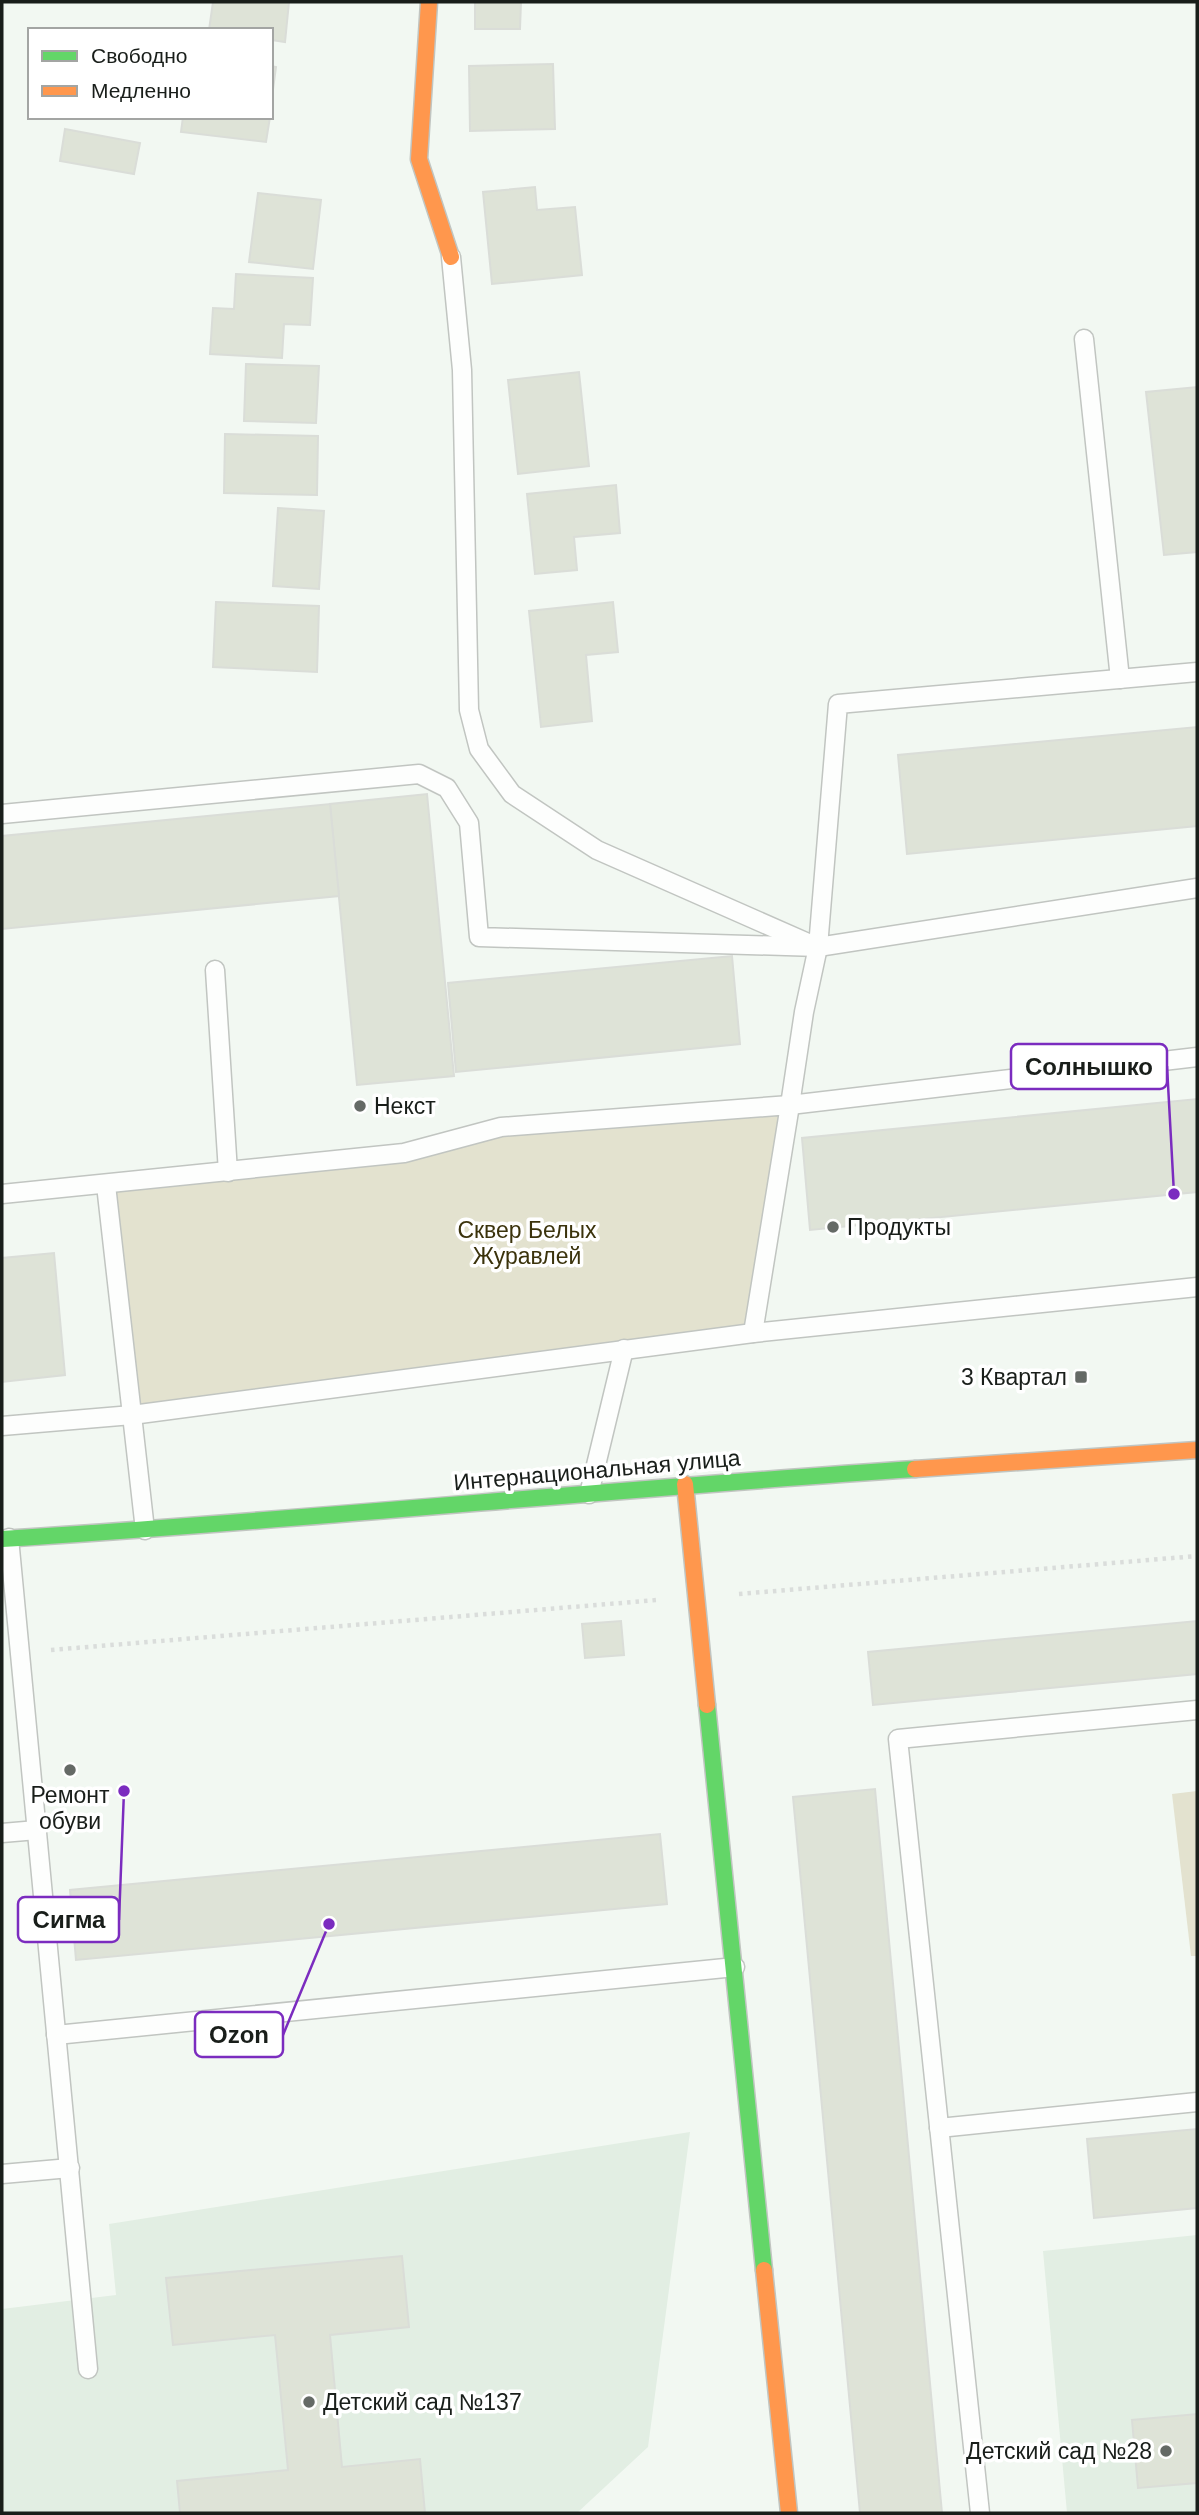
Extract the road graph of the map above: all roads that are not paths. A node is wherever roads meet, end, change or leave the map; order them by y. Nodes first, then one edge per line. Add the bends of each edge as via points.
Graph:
1 (429, 2) edge
2 (451, 257) joint
3 (1084, 339) dead end
4 (1197, 672) edge
5 (1120, 679) junction
6 (2, 814) edge
7 (1197, 888) edge
8 (818, 947) junction
9 (215, 970) dead end
10 (1197, 1057) edge
11 (790, 1105) junction
12 (228, 1172) junction
13 (106, 1185) junction
14 (2, 1194) edge
15 (1197, 1287) edge
16 (753, 1333) junction
17 (624, 1349) junction
18 (132, 1415) junction
19 (2, 1426) edge
20 (1197, 1450) edge
21 (685, 1484) junction
22 (589, 1494) junction
23 (145, 1530) junction
24 (6, 1539) edge
25 (1197, 1710) edge
26 (37, 1830) junction
27 (2, 1833) edge
28 (735, 1968) junction
29 (56, 2035) junction
30 (1197, 2102) edge
31 (939, 2128) junction
32 (70, 2168) junction
33 (2, 2174) edge
34 (88, 2369) dead end
35 (789, 2513) edge
36 (980, 2513) edge

1 - 2 street via 419,159
2 - 8 lane via 462,370 468,710 479,749 512,794 597,850
3 - 5 lane
4 - 5 lane
5 - 8 lane via 838,704
6 - 8 lane via 419,774 447,788 468,824 479,937
7 - 8 lane
8 - 11 lane
9 - 12 lane
10 - 11 lane
11 - 12 lane via 501,1127 404,1153
11 - 16 lane
12 - 13 lane
13 - 14 lane
13 - 18 lane
15 - 16 lane
16 - 17 lane
17 - 18 lane
17 - 22 lane
18 - 19 lane
18 - 23 lane
20 - 21 street, Интернациональная улица
21 - 22 street, Интернациональная улица
21 - 28 street
22 - 23 street, Интернациональная улица
23 - 24 street, Интернациональная улица
24 - 26 lane
25 - 31 lane via 898,1739
26 - 27 lane
26 - 29 lane
28 - 29 lane
28 - 35 street
29 - 32 lane
30 - 31 lane
31 - 36 lane
32 - 33 lane
32 - 34 lane

